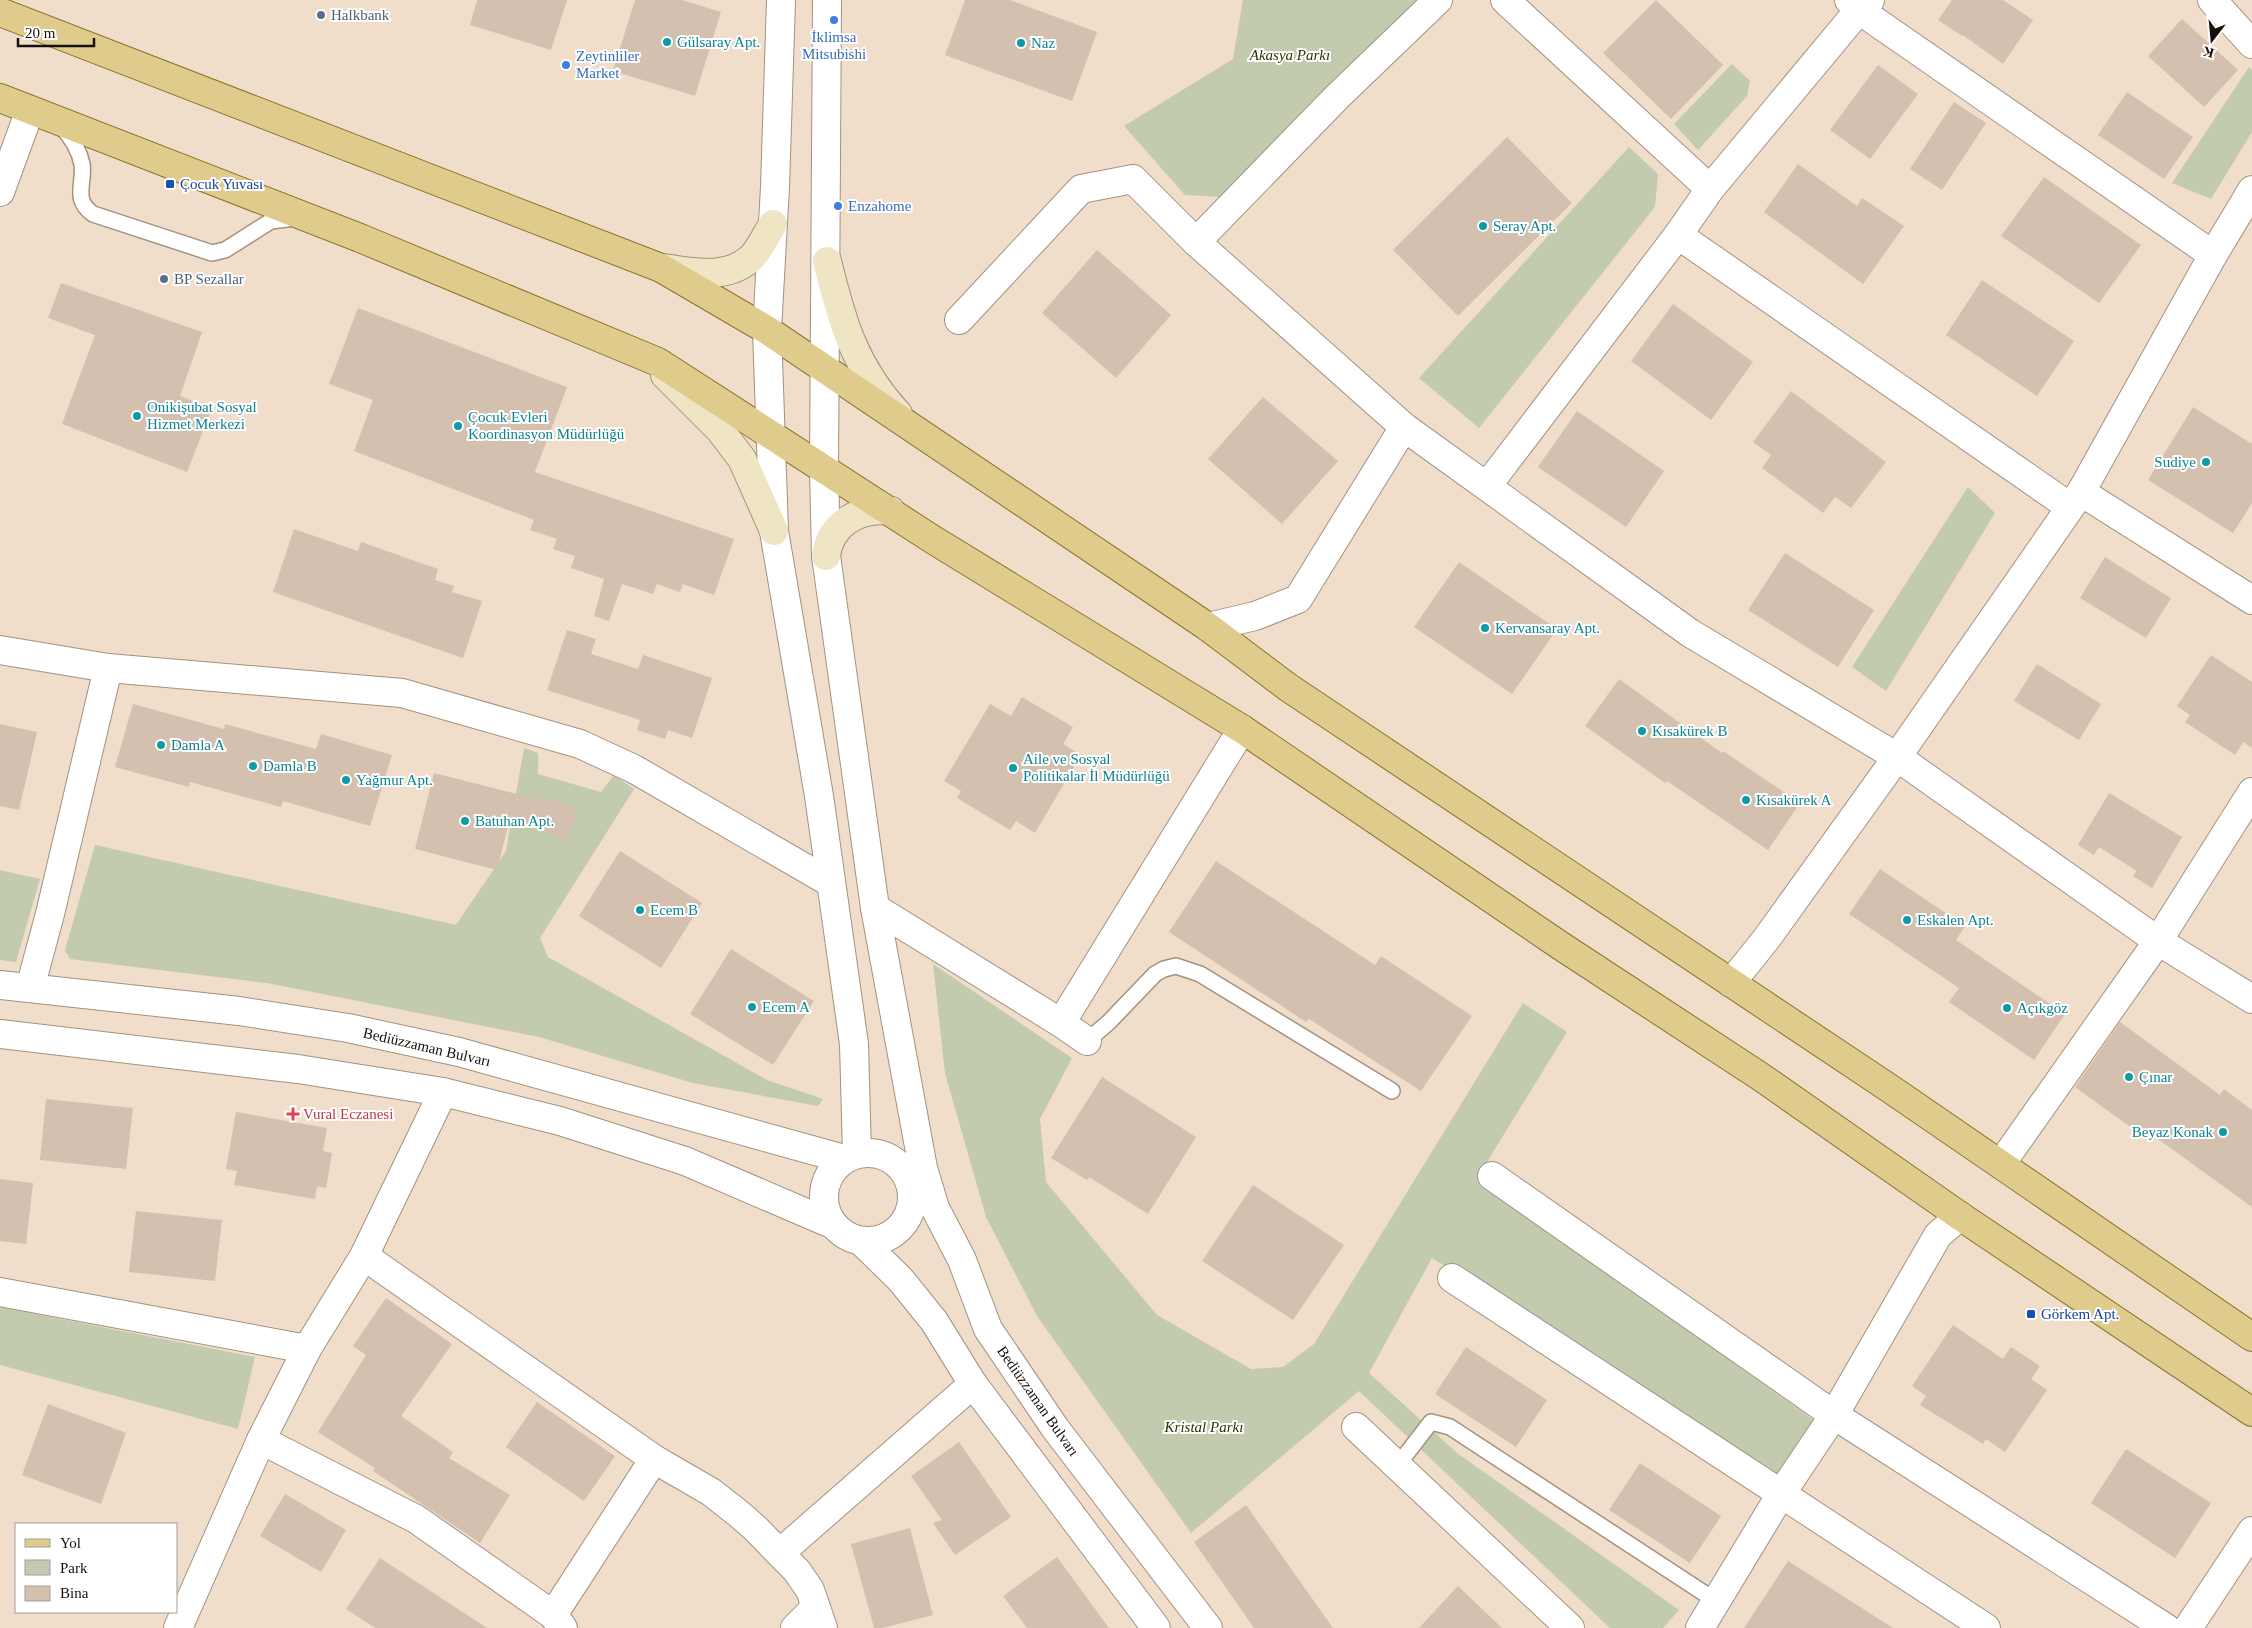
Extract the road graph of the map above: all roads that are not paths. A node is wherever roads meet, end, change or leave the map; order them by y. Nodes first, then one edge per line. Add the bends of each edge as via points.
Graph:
1 (781, 0) edge
2 (827, 0) edge
3 (1438, 0) edge
4 (1505, 0) edge
5 (2212, 0) edge
6 (1859, 3) edge
7 (0, 12) edge
8 (2252, 44) edge
9 (0, 98) edge
10 (30, 110) junction
11 (55, 119) junction
12 (1710, 189) junction
13 (2252, 190) edge
14 (0, 192) edge
15 (310, 218) junction
16 (773, 224) junction
17 (1678, 235) junction
18 (1196, 242) junction
19 (2213, 255) junction
20 (827, 261) junction
21 (660, 268) junction
22 (959, 320) dead end
23 (767, 330) junction
24 (633, 352) junction
25 (825, 370) junction
26 (1404, 427) junction
27 (771, 434) junction
28 (924, 436) junction
29 (824, 468) junction
30 (1487, 486) junction
31 (2075, 500) junction
32 (891, 512) junction
33 (774, 531) junction
34 (826, 556) junction
35 (2252, 600) edge
36 (1208, 627) junction
37 (0, 650) edge
38 (108, 668) junction
39 (1242, 730) junction
40 (1897, 757) junction
41 (2252, 792) edge
42 (831, 883) junction
43 (875, 908) junction
44 (2158, 941) junction
45 (0, 984) edge
46 (1732, 984) junction
47 (30, 988) junction
48 (2252, 999) edge
49 (1061, 1023) junction
50 (0, 1034) edge
51 (1087, 1041) joint
52 (443, 1092) junction
53 (1392, 1092) dead end
54 (850, 1157) junction
55 (2001, 1164) junction
56 (1492, 1176) dead end
57 (909, 1180) junction
58 (936, 1208) junction
59 (1960, 1216) junction
60 (834, 1225) junction
61 (861, 1240) junction
62 (364, 1256) junction
63 (1452, 1278) dead end
64 (0, 1292) edge
65 (2252, 1337) edge
66 (307, 1349) junction
67 (973, 1384) junction
68 (2252, 1412) edge
69 (1834, 1415) junction
70 (1356, 1427) dead end
71 (261, 1440) junction
72 (654, 1459) junction
73 (1397, 1466) junction
74 (1781, 1494) junction
75 (2252, 1531) edge
76 (780, 1552) junction
77 (1716, 1601) junction
78 (819, 1618) edge
79 (558, 1622) edge
80 (178, 1628) edge
81 (795, 1628) edge
82 (1156, 1628) edge
83 (1208, 1628) edge
84 (1570, 1628) edge
85 (1700, 1628) edge
86 (1986, 1628) edge
87 (2166, 1628) edge
88 (2188, 1628) edge

1 - 16 street
2 - 20 street, Bediüzzaman Bulvarı
3 - 18 street via 1337,97
4 - 12 street
5 - 8 street
6 - 12 street
6 - 19 street
7 - 21 main road
9 - 10 main road
10 - 11 main road
10 - 14 street
11 - 15 main road
11 - 15 lane via 79,154 81,202 93,214 212,253 225,250 271,221
12 - 17 street
13 - 19 street
15 - 24 main road
16 - 21 main road via 751,258 733,270 712,274
16 - 23 street
17 - 30 street
17 - 31 street
18 - 22 street via 1133,179 1081,189
18 - 26 street
19 - 31 street
20 - 25 street, Bediüzzaman Bulvarı
20 - 28 main road via 855,355 879,394
21 - 23 main road
23 - 25 main road
23 - 27 street
24 - 27 main road via 658,362
24 - 33 main road via 675,383 733,446
25 - 28 main road
25 - 29 street, Bediüzzaman Bulvarı
26 - 30 street
26 - 36 street via 1298,599 1255,616
27 - 29 main road
27 - 33 street
28 - 36 main road
29 - 32 main road
29 - 34 street, Bediüzzaman Bulvarı
30 - 40 street via 1690,633
31 - 35 street
31 - 40 street
32 - 34 main road via 877,509 850,517 832,538
32 - 39 main road
33 - 42 street
34 - 43 street, Bediüzzaman Bulvarı
36 - 46 main road via 1289,688
37 - 38 street
38 - 42 street via 402,693 580,744 634,769
38 - 47 street
39 - 49 street
39 - 59 main road via 1761,1077
40 - 44 street
40 - 46 street
41 - 44 street
42 - 54 street via 854,1044
43 - 49 street
43 - 58 street, Bediüzzaman Bulvarı via 918,1146
44 - 48 street
44 - 55 street
45 - 47 street, Bediüzzaman Bulvarı
46 - 55 main road
47 - 54 street, Bediüzzaman Bulvarı via 239,1011 348,1028 459,1052
49 - 51 street
50 - 52 street via 298,1069
51 - 53 lane via 1155,974 1176,966 1200,974
52 - 60 street via 560,1121 685,1161
52 - 62 street
54 - 57 street via 869,1153 882,1155 902,1169
54 - 60 street via 829,1175 823,1195 826,1211
55 - 65 main road
56 - 69 street
57 - 58 street
57 - 61 street via 911,1207 902,1224 887,1237
58 - 83 street, Bediüzzaman Bulvarı via 962,1260 988,1330 1054,1428
59 - 68 main road
59 - 69 street via 1938,1235
60 - 61 street via 851,1238
61 - 67 street via 900,1279 934,1321
62 - 66 street
62 - 72 street
63 - 74 street
64 - 66 street
66 - 71 street
67 - 76 street
67 - 82 street
69 - 74 street
69 - 87 street
70 - 73 street
71 - 79 street via 416,1518
71 - 80 street
72 - 76 street via 711,1492
72 - 79 street
73 - 77 lane via 1431,1422 1450,1427
73 - 84 street
74 - 77 street
74 - 86 street
75 - 88 street
76 - 78 street via 810,1590
77 - 85 street
78 - 81 street

